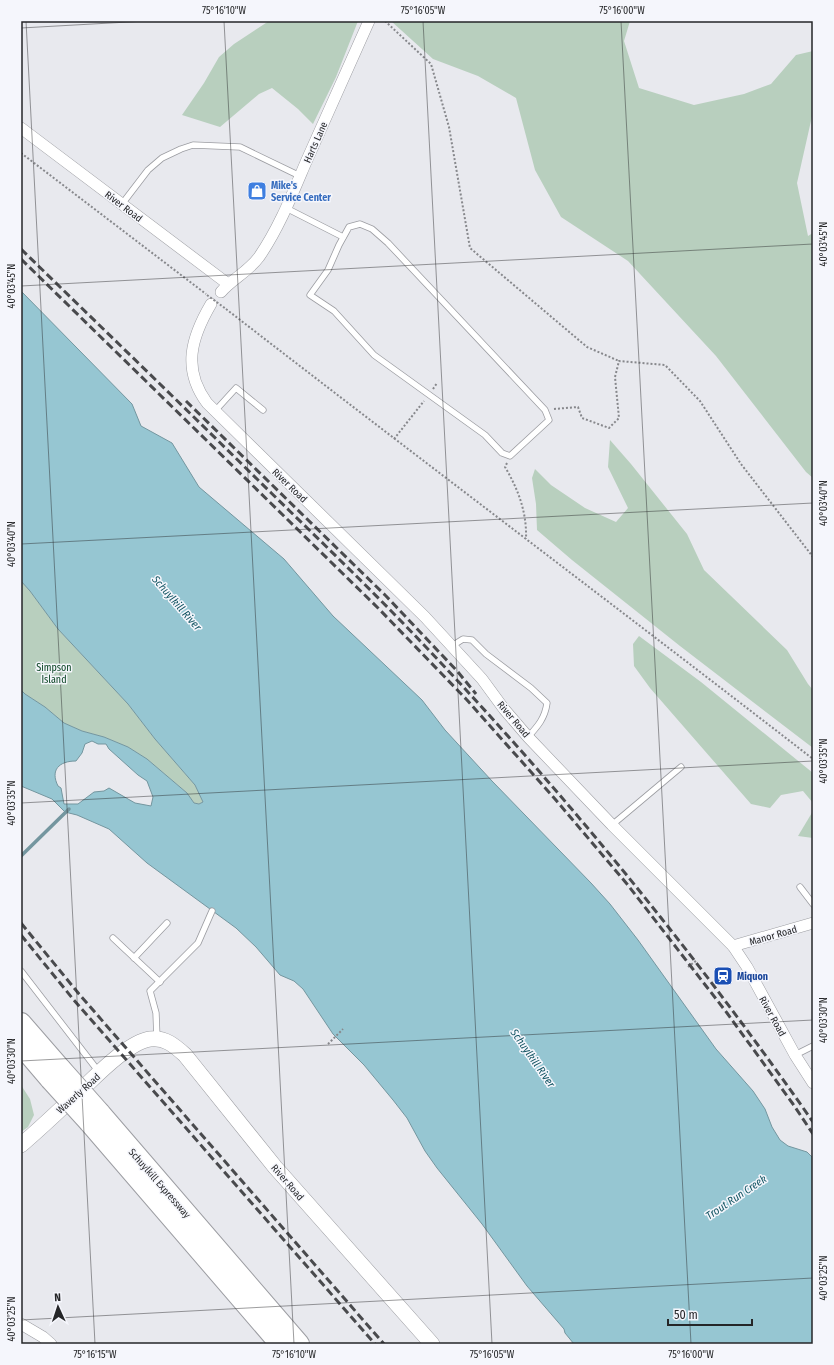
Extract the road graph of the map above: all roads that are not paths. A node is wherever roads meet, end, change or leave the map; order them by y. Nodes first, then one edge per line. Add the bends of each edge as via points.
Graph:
1 (369, 21) edge
2 (21, 128) edge
3 (300, 176) junction
4 (122, 204) junction
5 (286, 208) junction
6 (343, 237) junction
7 (224, 288) joint
8 (209, 300) road end
9 (263, 410) dead end
10 (214, 411) junction
11 (452, 646) junction
12 (528, 737) junction
13 (681, 767) dead end
14 (612, 825) junction
15 (800, 887) dead end
16 (813, 904) edge
17 (212, 911) dead end
18 (167, 923) dead end
19 (813, 923) edge
20 (113, 938) dead end
21 (733, 946) junction
22 (134, 958) junction
23 (21, 971) edge
24 (160, 982) junction
25 (21, 1023) edge
26 (157, 1039) junction
27 (21, 1045) edge
28 (813, 1046) edge
29 (795, 1055) junction
30 (100, 1073) junction
31 (56, 1074) junction
32 (813, 1083) edge
33 (94, 1118) junction
34 (21, 1145) edge
35 (21, 1324) edge
36 (51, 1344) edge
37 (280, 1344) edge
38 (299, 1344) edge
39 (432, 1344) edge

1 - 3 street, Harts Lane
2 - 4 street, River Road
3 - 4 lane via 240,147 193,145 162,158 148,170
3 - 5 street, Harts Lane
4 - 7 street, River Road
5 - 6 lane
5 - 7 street, Harts Lane via 258,259 246,272
6 - 6 lane via 328,270 310,295 334,311 374,355 485,435 502,453 510,456 549,420 545,410 388,243 372,229 360,224 349,228
8 - 10 street, River Road via 192,347 191,361 200,394
9 - 10 lane via 236,388
10 - 11 street, River Road
11 - 12 street, River Road
11 - 12 lane via 459,640 472,640 547,703 542,720
12 - 14 street, River Road
13 - 14 lane
14 - 21 street, River Road
15 - 16 lane
17 - 24 lane via 198,943
18 - 22 lane
19 - 21 street, Manor Road
20 - 22 lane
21 - 29 street, River Road
22 - 24 lane
23 - 30 lane
24 - 26 lane via 150,991 156,1013
25 - 31 highway, Schuylkill Expressway
26 - 30 street, Waverly Road via 137,1044
26 - 39 street, River Road via 170,1043 185,1055 275,1167
27 - 31 highway, Schuylkill Expressway
28 - 29 lane
29 - 32 street, River Road
30 - 34 street, Waverly Road
31 - 33 highway, Schuylkill Expressway, bridge
33 - 37 highway, Schuylkill Expressway
33 - 38 highway, Schuylkill Expressway
35 - 36 street

